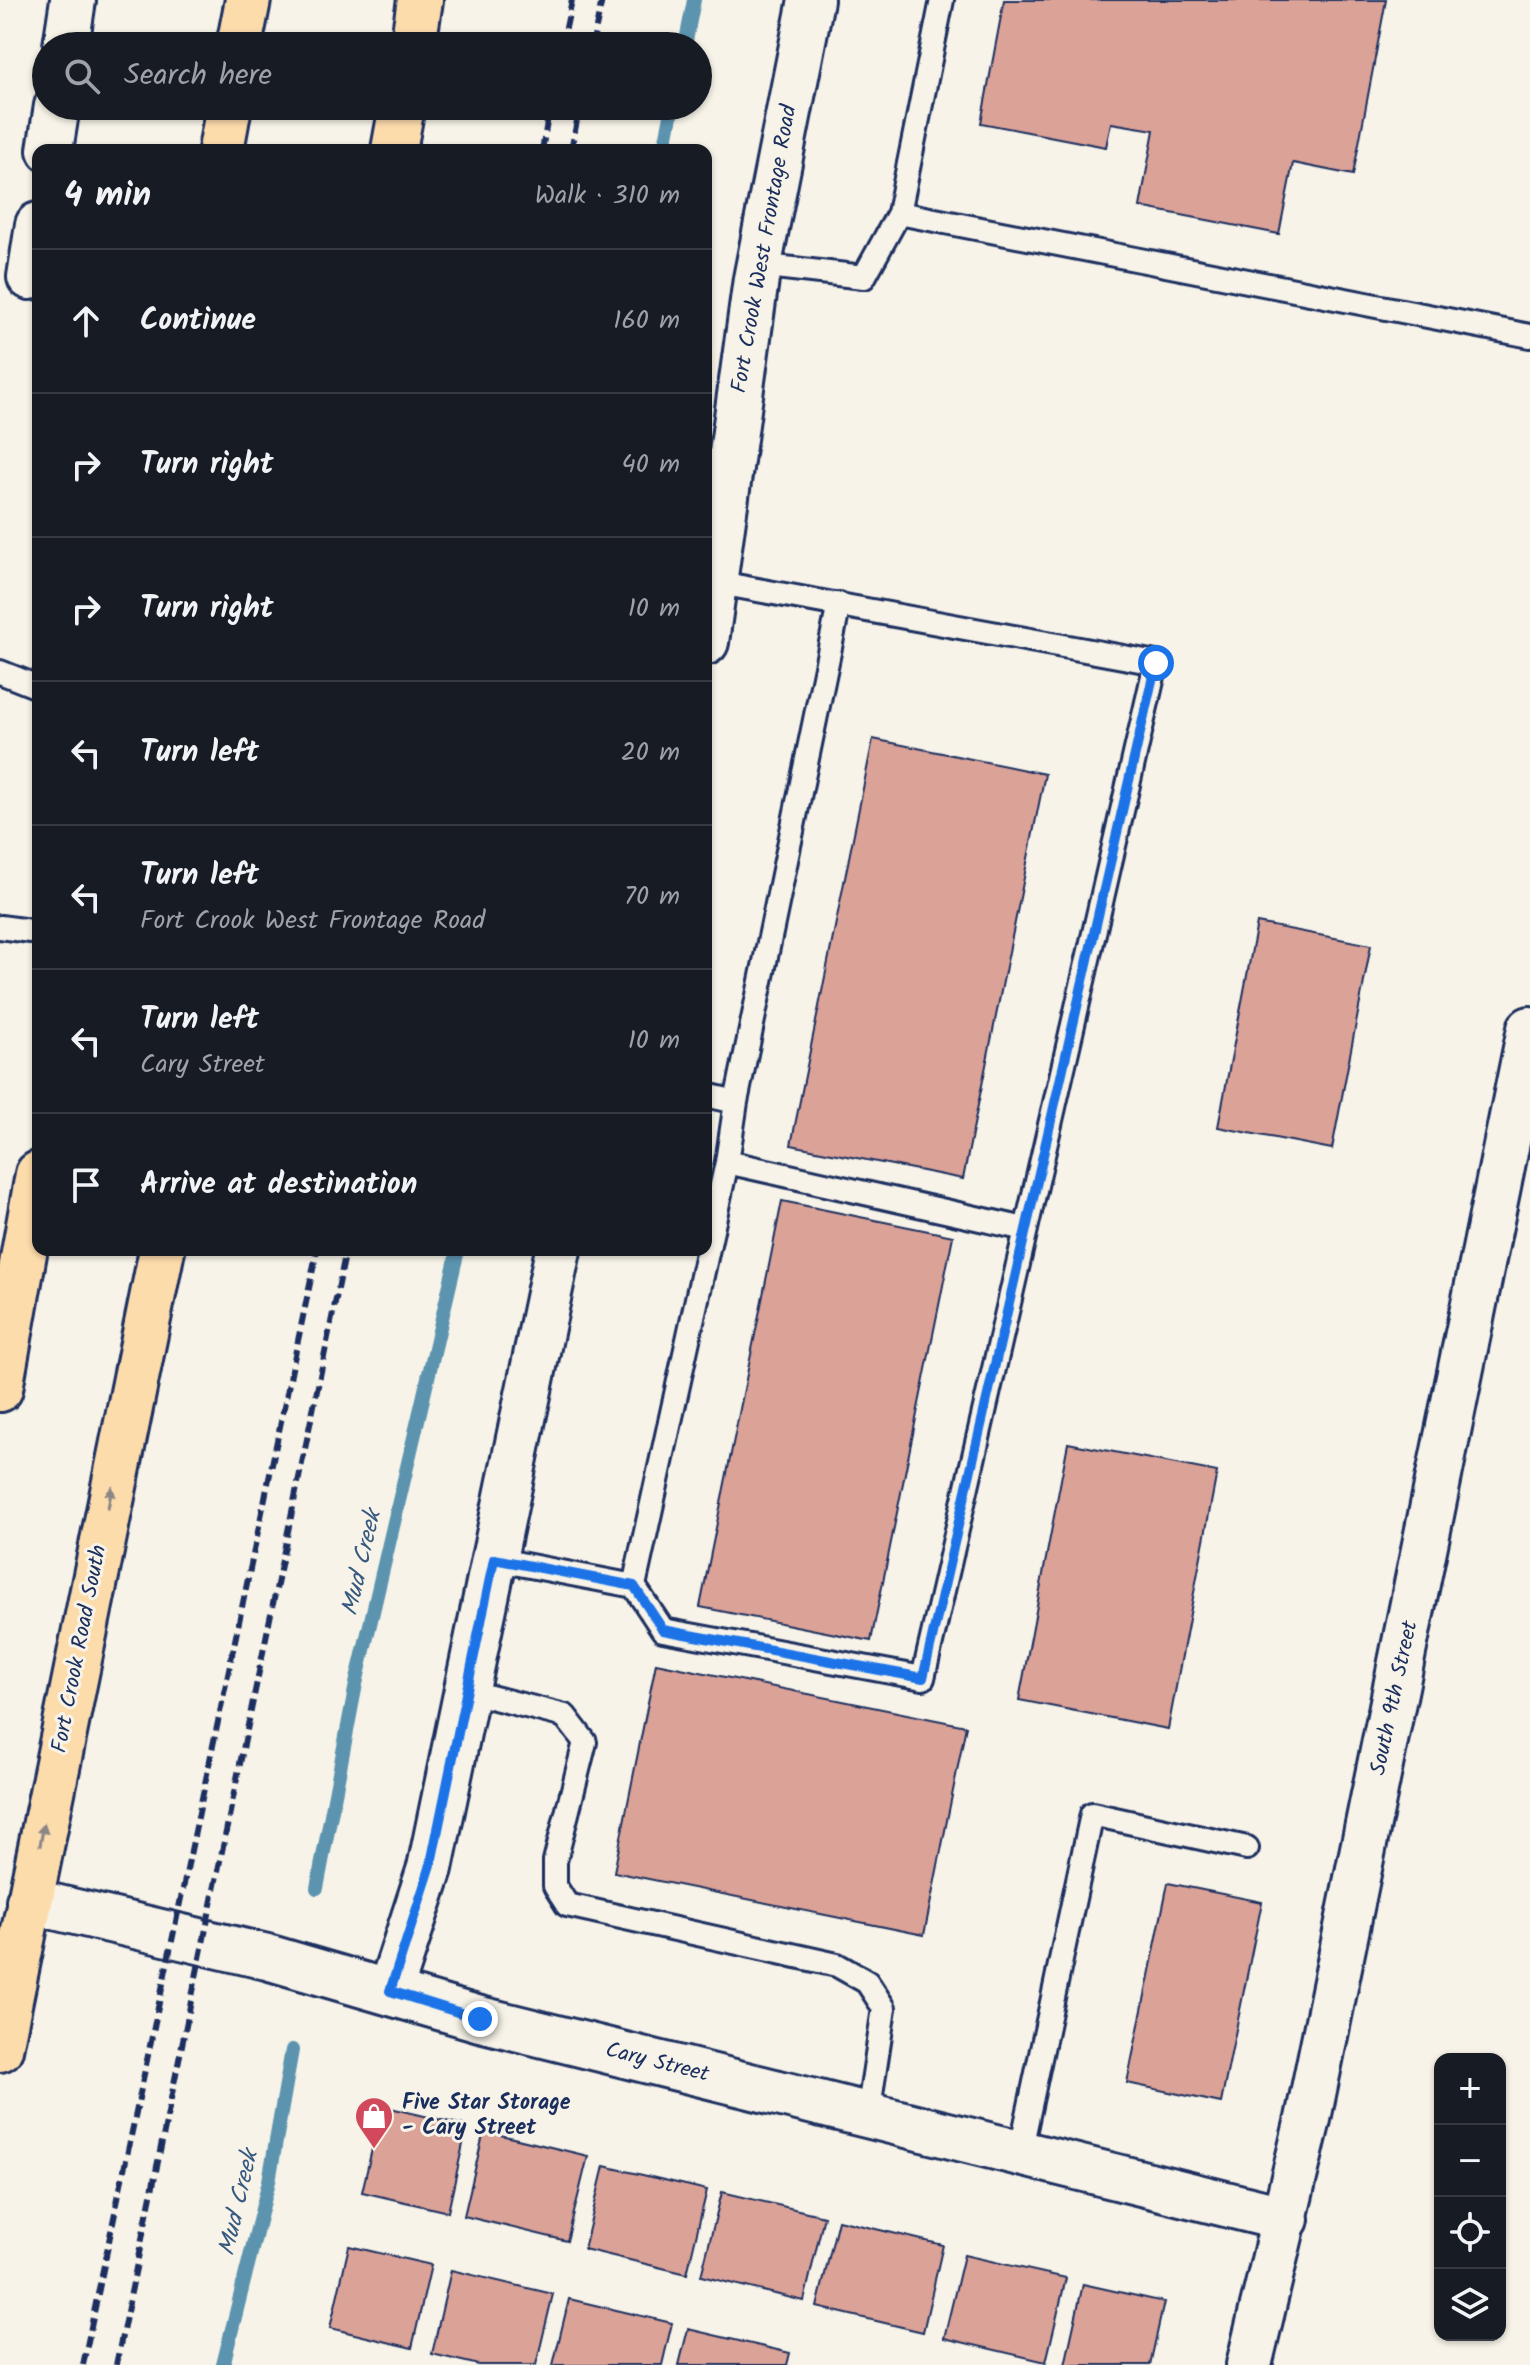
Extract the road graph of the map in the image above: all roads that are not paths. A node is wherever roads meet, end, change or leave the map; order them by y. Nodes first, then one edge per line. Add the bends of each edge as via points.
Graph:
1 (73, 0) edge
2 (248, 0) edge
3 (420, 0) edge
4 (811, 0) edge
5 (942, 0) edge
6 (68, 32) edge
7 (242, 32) edge
8 (415, 32) edge
9 (55, 120) edge
10 (226, 120) edge
11 (399, 120) edge
12 (51, 144) edge
13 (222, 144) edge
14 (395, 144) edge
15 (899, 213) junction
16 (32, 245) edge
17 (758, 265) junction
18 (23, 275) edge
19 (1530, 336) edge
20 (714, 582) junction
21 (712, 597) edge
22 (839, 604) junction
23 (0, 672) edge
24 (32, 685) edge
25 (0, 927) edge
26 (32, 931) edge
27 (1530, 1029) edge
28 (712, 1096) edge
29 (736, 1102) junction
30 (727, 1162) junction
31 (32, 1198) edge
32 (1025, 1229) junction
33 (712, 1230) edge
34 (161, 1256) edge
35 (557, 1256) edge
36 (706, 1256) edge
37 (8, 1292) edge
38 (0, 1389) edge
39 (494, 1559) junction
40 (634, 1586) junction
41 (467, 1691) junction
42 (1247, 1848) dead end
43 (29, 1901) junction
44 (390, 1991) junction
45 (0, 2049) edge
46 (868, 2115) junction
47 (1020, 2153) junction
48 (1286, 2219) junction
49 (1249, 2365) edge

1 - 6 street
2 - 7 main road
3 - 8 main road
4 - 17 street, Fort Crook West Frontage Road
5 - 15 lane
9 - 12 street
10 - 13 main road
11 - 14 main road
15 - 17 lane via 864,277
15 - 19 lane
16 - 18 street
17 - 20 street, Fort Crook West Frontage Road
20 - 21 street, Fort Crook West Frontage Road
20 - 22 lane
22 - 29 lane
22 - 32 lane via 1156,663
23 - 24 lane
25 - 26 lane
27 - 48 street, South 9th Street
28 - 29 lane
29 - 30 lane
30 - 32 lane
30 - 33 lane
31 - 37 main road
32 - 40 lane via 923,1678 663,1630
43 -> 34 main road, Fort Crook Road South
35 - 39 street
36 - 40 lane
37 - 38 main road
39 - 40 lane
39 - 41 street
41 - 44 street via 430,1868
41 - 46 lane via 565,1716 585,1742 555,1861 555,1886 567,1905 837,1965 867,1982 884,2008
42 - 47 lane via 1092,1814
43 - 44 street, Cary Street
43 - 45 main road, Fort Crook Road South
44 - 46 street, Cary Street via 480,2019
46 - 47 street, Cary Street
47 - 48 street, Cary Street
48 - 49 street, South 9th Street

